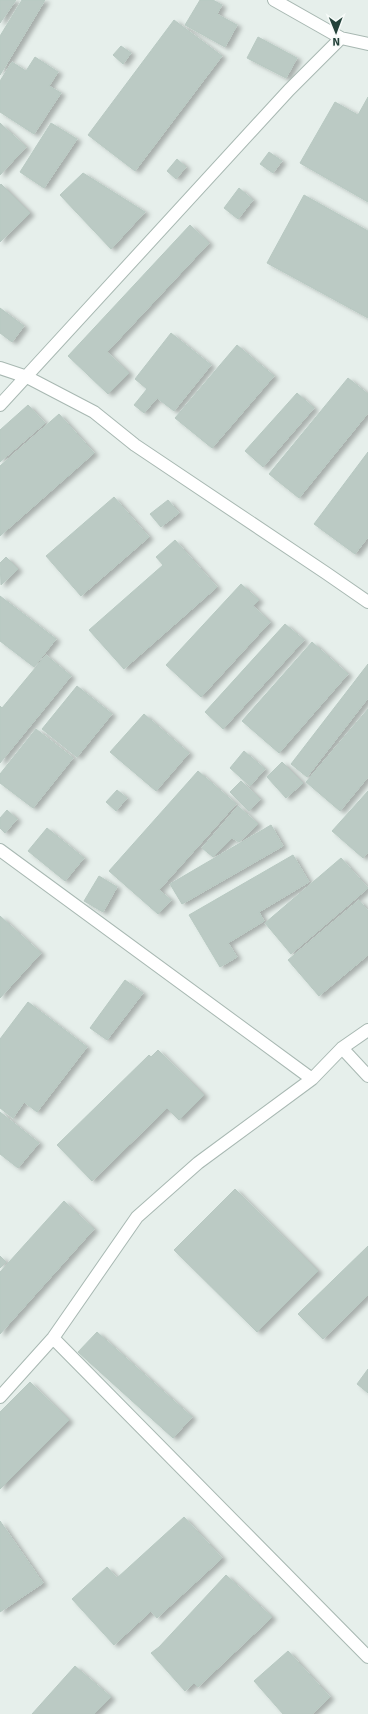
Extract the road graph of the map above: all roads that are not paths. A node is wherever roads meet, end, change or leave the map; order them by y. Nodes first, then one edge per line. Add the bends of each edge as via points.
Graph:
1 (274, 0) edge
2 (341, 38) junction
3 (368, 44) edge
4 (0, 368) edge
5 (28, 377) junction
6 (0, 405) edge
7 (368, 602) edge
8 (0, 850) edge
9 (368, 1030) edge
10 (342, 1048) junction
11 (368, 1076) edge
12 (312, 1079) junction
13 (53, 1338) junction
14 (0, 1397) edge
15 (368, 1657) edge

1 - 2 street
2 - 3 street
2 - 5 street via 289,90
4 - 5 street
5 - 6 street
5 - 7 street via 94,412 135,445
8 - 12 street
9 - 10 street
10 - 11 street
10 - 12 street
12 - 13 street via 198,1163 137,1217
13 - 14 street
13 - 15 street

